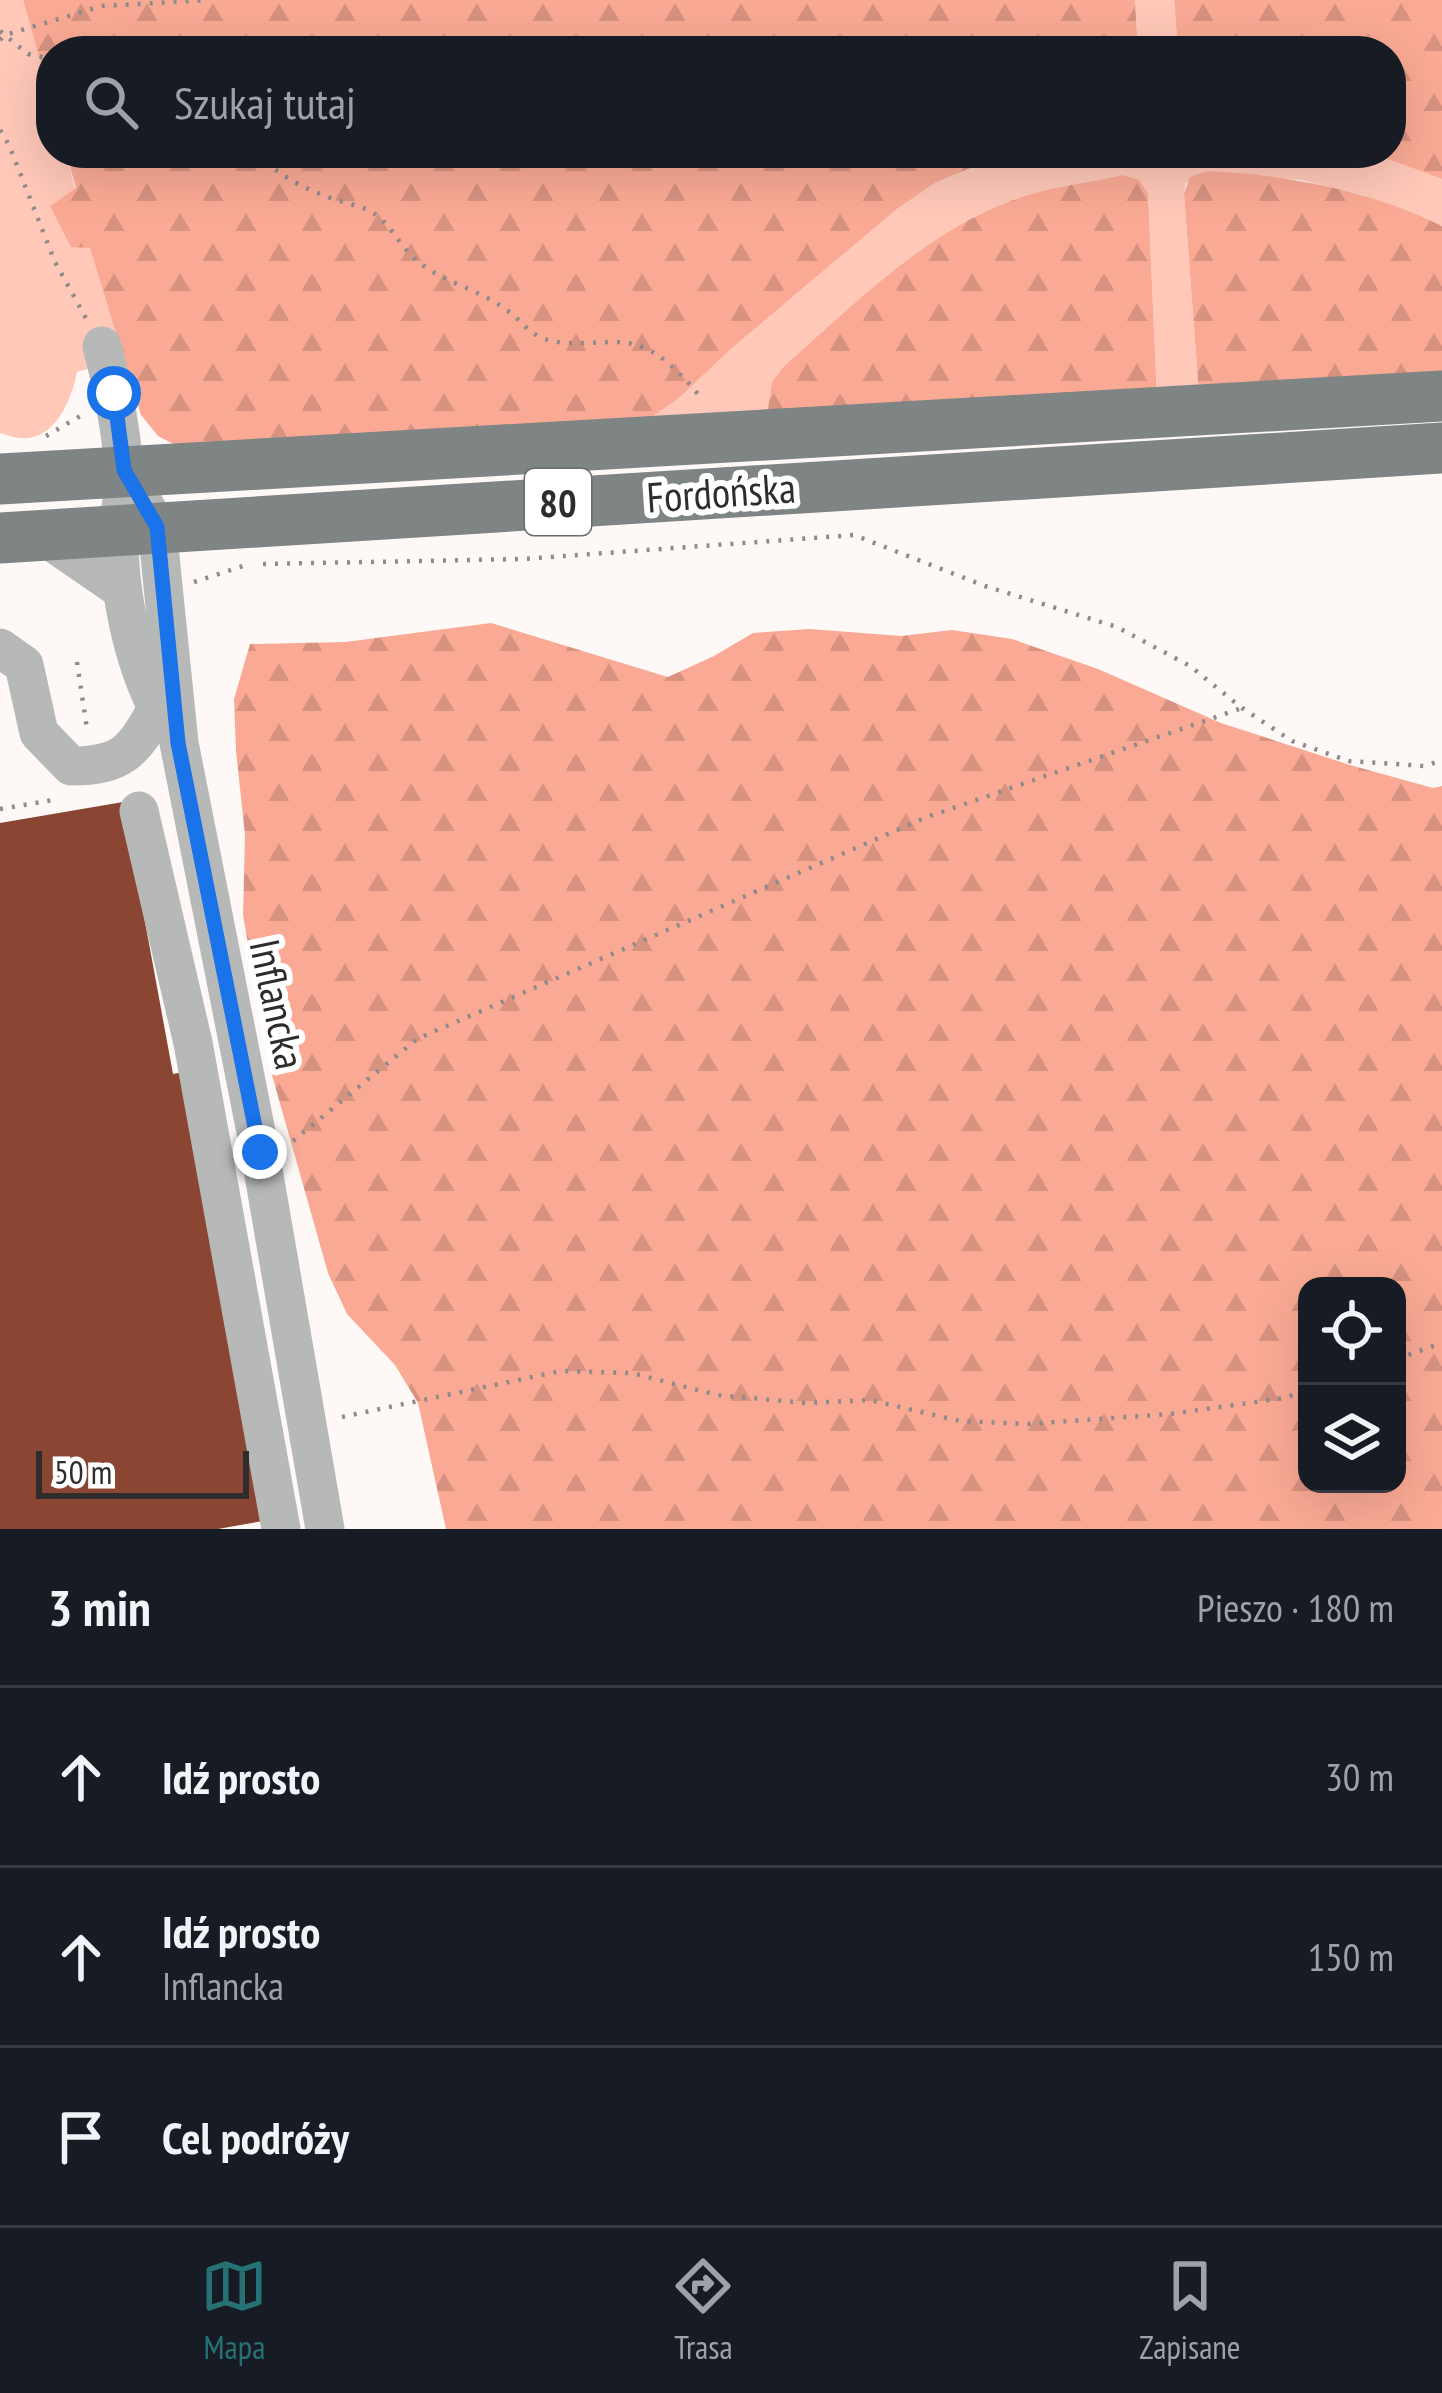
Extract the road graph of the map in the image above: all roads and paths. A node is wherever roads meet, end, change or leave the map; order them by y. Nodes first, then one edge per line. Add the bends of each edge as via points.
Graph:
1 (209, 0) edge
2 (2, 35) edge
3 (36, 56) edge
4 (0, 130) edge
5 (276, 168) edge
6 (102, 346) joint
7 (1442, 396) edge
8 (703, 400) dead end
9 (118, 413) junction
10 (1442, 448) edge
11 (17, 461) edge
12 (124, 470) junction
13 (138, 528) junction
14 (21, 537) edge
15 (163, 586) junction
16 (122, 590) junction
17 (0, 648) edge
18 (77, 662) dead end
19 (157, 708) junction
20 (1242, 708) junction
21 (178, 743) junction
22 (1442, 760) edge
23 (94, 779) junction
24 (0, 809) edge
25 (139, 811) dead end
26 (200, 860) junction
27 (153, 872) junction
28 (237, 1041) junction
29 (194, 1051) junction
30 (260, 1152) junction
31 (1442, 1343) edge
32 (1406, 1355) edge
33 (1298, 1393) edge
34 (306, 1426) junction
35 (281, 1529) edge
36 (325, 1529) edge

1 - 2 path via 102,6
2 - 3 path
4 - 6 path via 55,262
5 - 8 path via 386,222 420,264 513,314 528,332 568,343 646,346
6 - 9 street
7 - 12 main road, Fordońska / 80
9 - 11 path via 78,415
9 - 12 street
10 - 13 main road, Fordońska / 80
11 - 12 main road, Fordońska / 80
12 - 13 street
13 - 14 main road, Fordońska / 80
13 - 15 street, Inflancka
13 - 16 street, Inflancka
14 - 16 street
15 - 20 path via 243,565 523,559 854,535 1117,627 1190,667
15 - 21 street, Inflancka
16 - 19 street, Inflancka
17 - 23 street via 24,665 39,733
18 - 23 path
19 - 21 street, Inflancka
19 - 23 street via 133,748
20 - 22 path via 1292,741 1349,761
20 - 30 path via 927,817 417,1039 311,1128 283,1148
21 - 26 street, Inflancka
23 - 24 path
25 - 27 street
26 - 27 street
26 - 28 street, Inflancka
27 - 29 street
28 - 29 street
28 - 30 street, Inflancka
29 - 35 street
30 - 34 street, Inflancka
31 - 32 path
33 - 34 path via 1170,1414 1027,1424 960,1420 870,1400 717,1395 632,1372 561,1371
34 - 36 street, Inflancka

